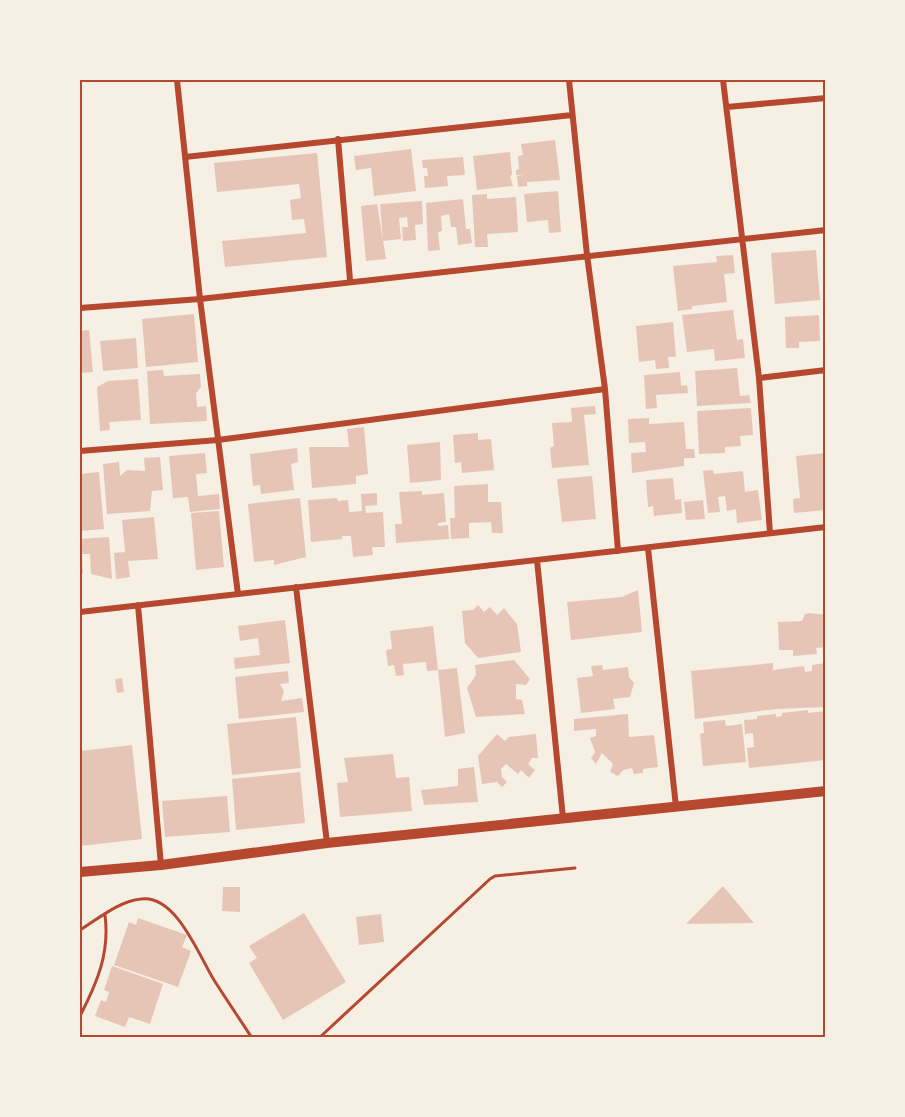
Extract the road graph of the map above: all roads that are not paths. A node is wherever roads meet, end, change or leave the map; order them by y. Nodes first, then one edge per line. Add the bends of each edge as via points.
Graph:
1 (177, 80) edge
2 (569, 80) edge
3 (723, 80) edge
4 (825, 98) edge
5 (727, 107) junction
6 (572, 115) junction
7 (338, 140) junction
8 (185, 157) junction
9 (825, 230) edge
10 (741, 238) junction
11 (587, 255) junction
12 (350, 280) junction
13 (200, 299) junction
14 (80, 308) edge
15 (825, 370) edge
16 (759, 378) junction
17 (605, 388) junction
18 (218, 440) junction
19 (80, 452) edge
20 (825, 527) edge
21 (770, 533) junction
22 (648, 548) junction
23 (618, 551) junction
24 (537, 560) junction
25 (296, 587) junction
26 (238, 594) junction
27 (138, 605) junction
28 (80, 612) edge
29 (825, 791) edge
30 (676, 807) junction
31 (563, 818) junction
32 (327, 843) junction
33 (161, 865) junction
34 (80, 872) edge

1 - 8 street
2 - 6 street
3 - 5 street
4 - 5 street
5 - 10 street
6 - 7 street
6 - 11 street
7 - 8 street
7 - 12 street
8 - 13 street
9 - 10 street
10 - 11 street
10 - 16 street
11 - 12 street
11 - 17 street
12 - 13 street
13 - 14 street
13 - 18 street
15 - 16 street
16 - 21 street
17 - 18 street
17 - 23 street
18 - 19 street
18 - 26 street
20 - 21 street
21 - 22 street
22 - 23 street
22 - 30 street
23 - 24 street
24 - 25 street
24 - 31 street
25 - 26 street
25 - 32 street
26 - 27 street
27 - 28 street
27 - 33 street
29 - 30 street
30 - 31 street
31 - 32 street
32 - 33 street
33 - 34 street

